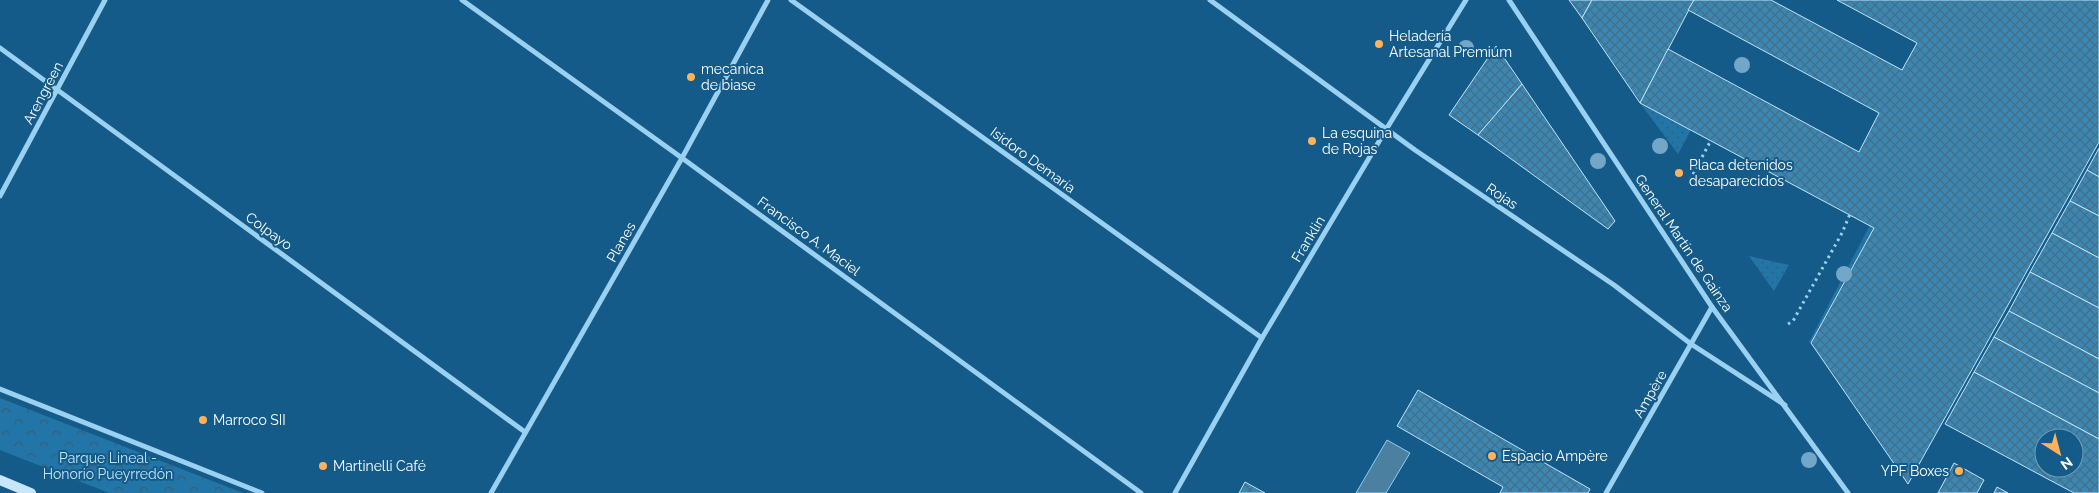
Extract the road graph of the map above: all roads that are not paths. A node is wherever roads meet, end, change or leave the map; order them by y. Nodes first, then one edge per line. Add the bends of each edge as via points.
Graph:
1 (105, 0) edge
2 (462, 0) edge
3 (768, 0) edge
4 (791, 0) edge
5 (1210, 0) edge
6 (1466, 0) edge
7 (1509, 0) edge
8 (0, 48) edge
9 (57, 90) junction
10 (1387, 128) junction
11 (682, 158) junction
12 (0, 196) edge
13 (1712, 307) junction
14 (1262, 338) junction
15 (1691, 344) junction
16 (0, 389) edge
17 (1785, 405) junction
18 (525, 432) junction
19 (0, 480) edge
20 (31, 493) edge
21 (262, 493) edge
22 (491, 493) edge
23 (1141, 493) edge
24 (1174, 493) edge
25 (1606, 493) edge
26 (1848, 493) edge

1 - 9 street, Arengreen
2 - 11 street, Francisco A. Maciel
3 - 11 street, Planes
4 - 14 street, Isidoro Demaría
5 - 10 street, Rojas
6 - 10 street, Franklin
7 - 13 street, General Martín de Gainza
8 - 9 street, Colpayo
9 - 12 street, Arengreen
9 - 18 street, Colpayo
10 - 14 street, Franklin
10 - 15 street, Rojas via 1614,285
11 - 18 street, Planes
11 - 23 street, Francisco A. Maciel
13 - 15 street, Ampère
13 - 17 street, General Martín de Gainza
14 - 24 street, Franklin
15 - 17 street, Rojas
15 - 25 street, Ampère
16 - 21 street
17 - 26 street, General Martín de Gainza
18 - 22 street, Planes
19 - 20 main road

